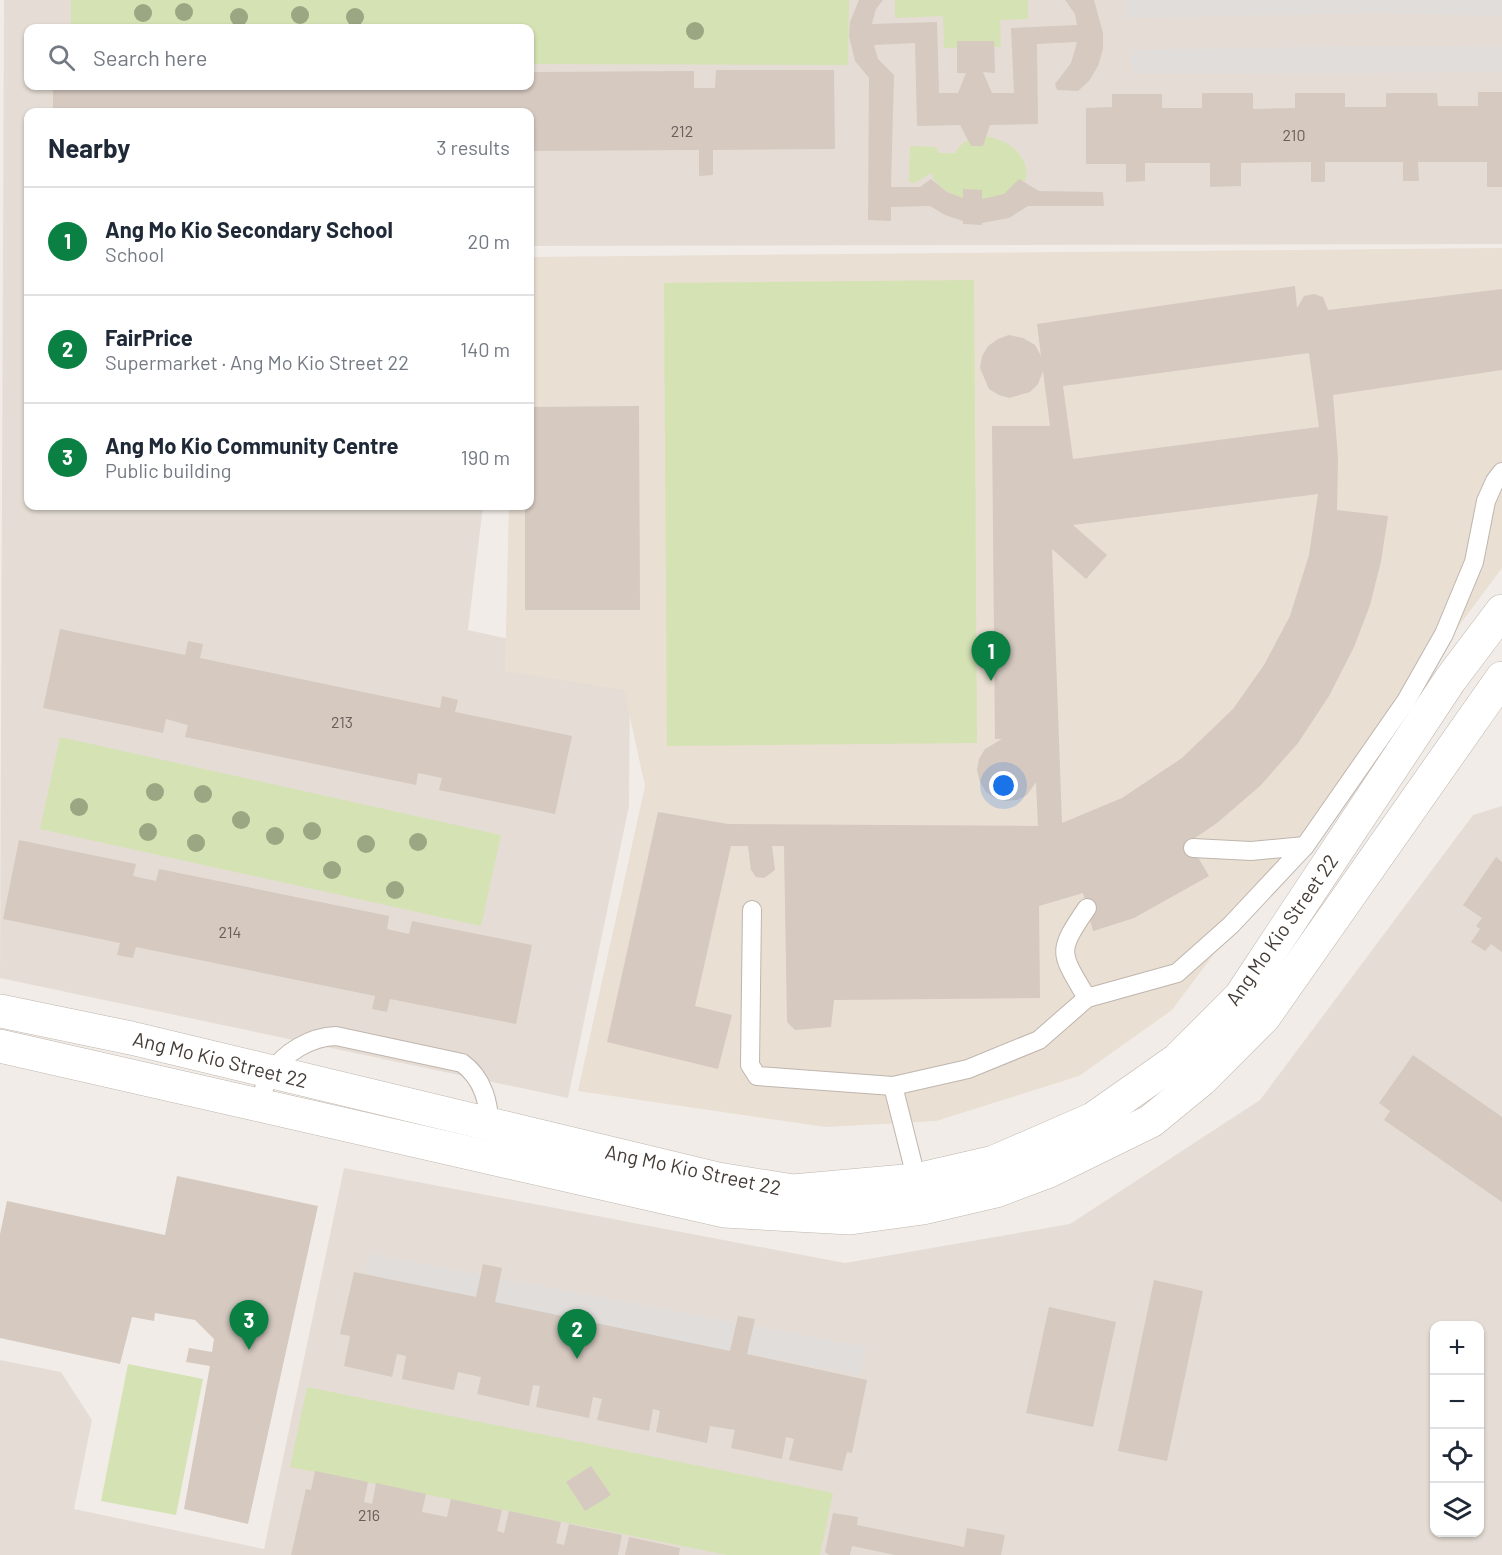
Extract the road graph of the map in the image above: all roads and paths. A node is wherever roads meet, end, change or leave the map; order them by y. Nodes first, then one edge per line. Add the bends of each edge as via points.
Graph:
1 (1502, 472) edge
2 (1502, 611) edge
3 (1502, 678) edge
4 (1450, 680) junction
5 (1493, 711) edge
6 (1305, 846) junction
7 (1193, 848) dead end
8 (1087, 908) dead end
9 (752, 910) dead end
10 (1087, 998) junction
11 (0, 1011) edge
12 (0, 1046) edge
13 (271, 1073) junction
14 (893, 1086) junction
15 (258, 1105) junction
16 (488, 1140) junction
17 (920, 1194) junction

1 - 6 lane via 1486,501 1474,562 1443,634 1406,701
2 - 4 street, Ang Mo Kio Street 22
3 - 5 street, Ang Mo Kio Street 22
4 - 5 street
4 - 17 street, Ang Mo Kio Street 22 via 1240,997 1177,1060 1092,1119
5 - 17 street, Ang Mo Kio Street 22 via 1264,1017 1201,1080 1151,1121 1050,1171 996,1191
6 - 7 lane via 1251,851
6 - 10 lane via 1231,926 1177,973
8 - 10 lane via 1066,939 1064,958
9 - 14 lane via 750,1065 757,1076
10 - 14 lane via 1039,1040 968,1069
11 - 13 street, Ang Mo Kio Street 22
12 - 15 street, Ang Mo Kio Street 22
13 - 15 lane
13 - 16 street, Ang Mo Kio Street 22
13 - 16 lane via 288,1054 321,1037 360,1039 443,1057 462,1063 475,1073 488,1109
14 - 17 lane
15 - 16 street, Ang Mo Kio Street 22
16 - 17 street, Ang Mo Kio Street 22 via 724,1210 850,1218

